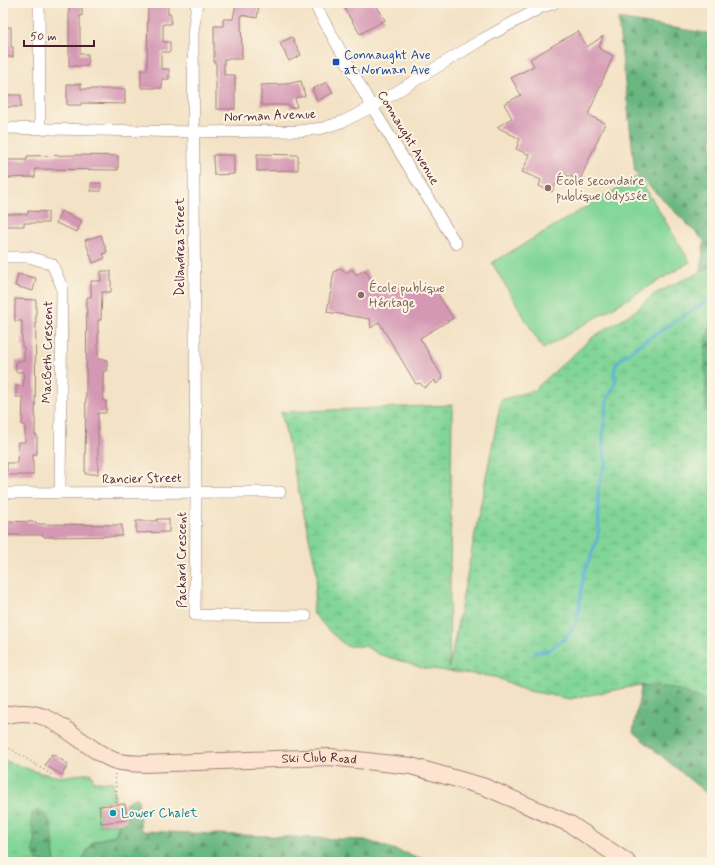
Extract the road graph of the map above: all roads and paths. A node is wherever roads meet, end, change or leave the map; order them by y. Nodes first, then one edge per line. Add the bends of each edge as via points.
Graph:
1 (39, 3) edge
2 (197, 3) edge
3 (314, 3) edge
4 (554, 3) edge
5 (372, 107) junction
6 (3, 128) edge
7 (40, 128) junction
8 (193, 132) junction
9 (456, 244) dead end
10 (3, 257) edge
11 (196, 492) junction
12 (280, 492) dead end
13 (3, 493) edge
14 (60, 493) junction
15 (306, 616) dead end
16 (3, 716) edge
17 (3, 744) edge
18 (52, 775) dead end
19 (115, 776) dead end
20 (117, 804) dead end
21 (627, 862) edge

1 - 7 street
2 - 8 street, Dellandrea Street via 193,33
3 - 5 street, Connaught Avenue
4 - 5 street, Norman Avenue via 481,40
5 - 8 street, Norman Avenue via 344,121 315,129
5 - 9 street, Connaught Avenue
6 - 7 street, Norman Avenue
7 - 8 street, Norman Avenue
8 - 11 street, Dellandrea Street
10 - 14 street, MacBeth Crescent via 29,257 52,264 62,287
11 - 12 street, Rancier Street
11 - 14 street, Rancier Street
11 - 15 street, Packard Crescent via 195,615
13 - 14 street, Rancier Street
16 - 21 street, Ski Club Road via 12,713 32,713 53,720 114,760 144,764 330,757 411,766 485,787 570,824
17 - 18 path
19 - 20 path

